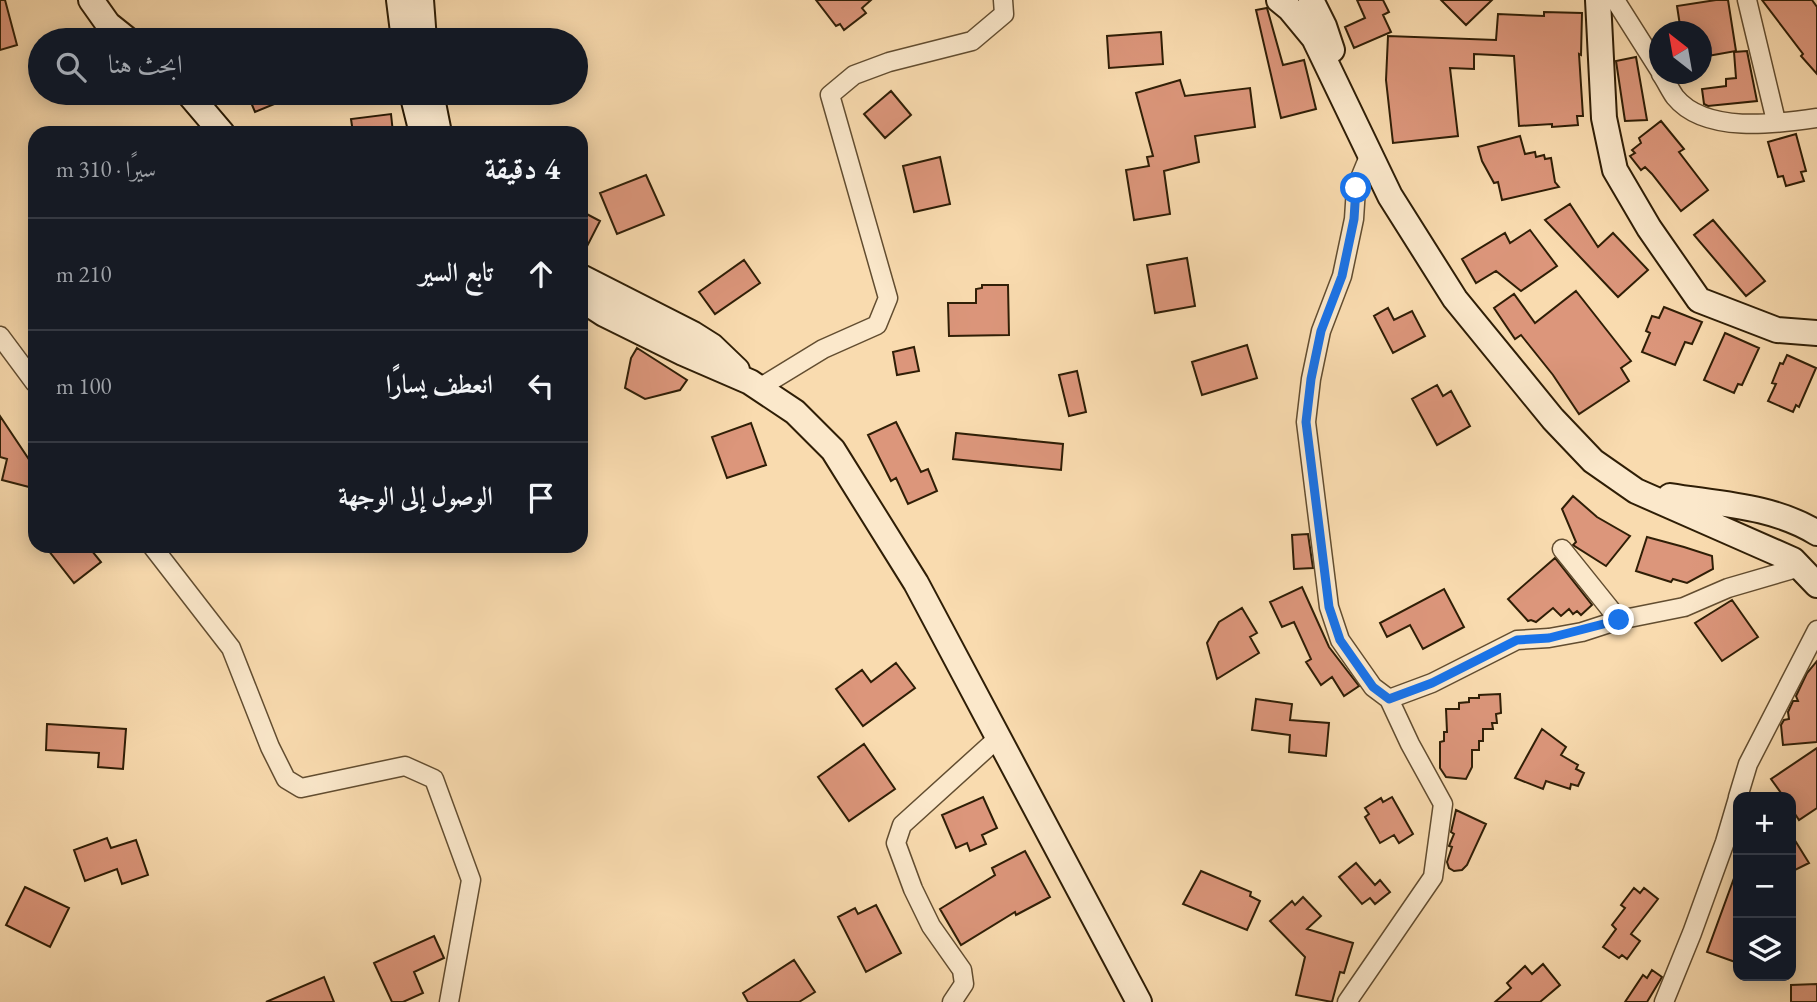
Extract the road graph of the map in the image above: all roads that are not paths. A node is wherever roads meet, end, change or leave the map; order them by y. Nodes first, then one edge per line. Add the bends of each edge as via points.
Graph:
1 (90, 0) edge
2 (399, 0) edge
3 (421, 0) edge
4 (1003, 0) edge
5 (1279, 0) edge
6 (1311, 0) edge
7 (1598, 0) edge
8 (1615, 0) edge
9 (1747, 0) edge
10 (113, 28) edge
11 (402, 28) edge
12 (423, 28) edge
13 (1649, 54) edge
14 (1667, 84) edge
15 (198, 105) edge
16 (415, 105) edge
17 (433, 105) edge
18 (1348, 105) junction
19 (1817, 118) edge
20 (1776, 121) junction
21 (216, 126) edge
22 (420, 126) edge
23 (438, 126) edge
24 (1370, 154) junction
25 (588, 281) edge
26 (588, 304) edge
27 (1817, 333) edge
28 (0, 336) edge
29 (28, 374) edge
30 (754, 385) junction
31 (1636, 491) junction
32 (1817, 533) edge
33 (1562, 550) dead end
34 (157, 553) edge
35 (1800, 567) junction
36 (1817, 585) edge
37 (1619, 620) junction
38 (1817, 630) edge
39 (1389, 699) junction
40 (998, 738) junction
41 (1740, 792) edge
42 (1733, 815) edge
43 (449, 1002) edge
44 (952, 1002) edge
45 (1139, 1002) edge
46 (1348, 1002) edge
47 (1664, 1002) edge

1 - 10 main road
2 - 11 main road
3 - 12 main road
4 - 30 street via 1004,14 972,41 854,75 830,95 888,298 877,325
5 - 18 main road via 1314,38
6 - 18 main road via 1324,26
7 - 27 main road via 1604,118 1615,170 1649,228 1699,300 1777,330
8 - 13 street
9 - 20 street
14 - 20 street via 1676,99 1706,120 1731,124
15 - 21 main road
16 - 22 main road
17 - 23 main road
18 - 24 main road
19 - 20 street
24 - 31 main road via 1390,196 1455,299 1553,419 1593,461
24 - 39 street via 1356,188 1342,276 1321,331 1306,422 1329,607 1340,640 1373,687
25 - 30 main road via 693,334
26 - 30 main road
28 - 29 street
30 - 40 main road via 795,412 834,450 916,583
31 - 32 main road via 1760,510
31 - 35 main road
33 - 37 street
34 - 43 street via 231,648 286,779 302,788 405,766 434,779 471,880
35 - 36 main road
35 - 37 street via 1728,588 1684,607
37 - 39 street via 1571,634 1517,640
38 - 41 street via 1748,764
39 - 46 street via 1443,804 1438,847 1433,877
40 - 44 street via 902,825 896,843 931,926 962,970 964,984
40 - 45 main road
42 - 47 street

